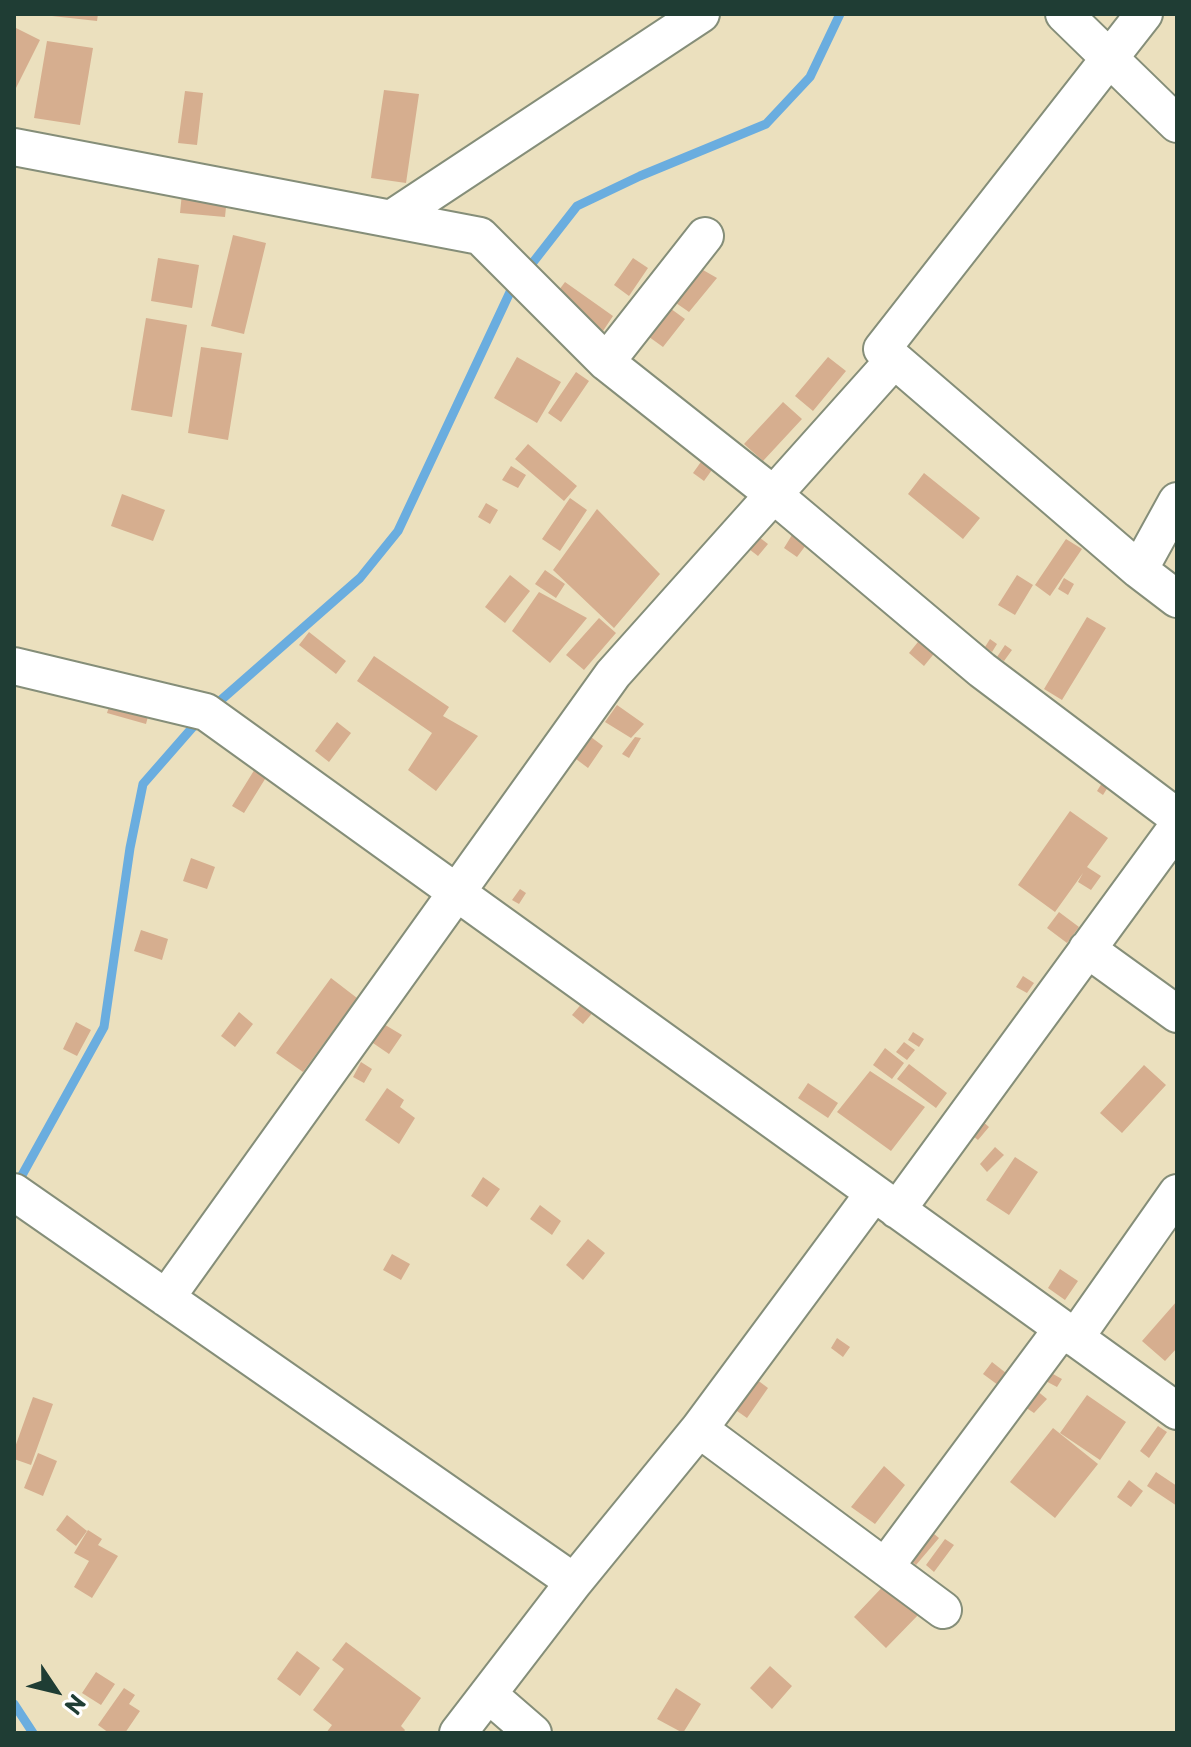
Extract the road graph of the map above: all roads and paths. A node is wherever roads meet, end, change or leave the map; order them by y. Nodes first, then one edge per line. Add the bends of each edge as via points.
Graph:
1 (701, 14) edge
2 (1064, 14) edge
3 (1144, 14) edge
4 (1109, 59) junction
5 (1177, 124) edge
6 (14, 147) edge
7 (391, 219) junction
8 (705, 236) dead end
9 (894, 360) junction
10 (606, 362) junction
11 (774, 495) junction
12 (1177, 501) edge
13 (1139, 570) junction
14 (1177, 599) edge
15 (14, 666) edge
16 (1177, 817) edge
17 (1177, 827) edge
18 (457, 892) junction
19 (1087, 949) junction
20 (1177, 1014) edge
21 (14, 1192) edge
22 (1177, 1193) edge
23 (885, 1201) junction
24 (166, 1298) junction
25 (1069, 1334) junction
26 (1177, 1411) edge
27 (699, 1429) junction
28 (885, 1567) junction
29 (574, 1582) junction
30 (943, 1610) dead end
31 (488, 1694) junction
32 (458, 1733) edge
33 (533, 1733) edge

1 - 7 street
2 - 4 street
3 - 4 street
4 - 5 street
4 - 9 street via 882,349
6 - 7 street
7 - 10 street via 480,236
8 - 10 street
9 - 11 street
9 - 13 street
10 - 11 street
11 - 16 street via 982,670
11 - 18 street via 613,674
12 - 13 street
13 - 14 street
15 - 18 street via 206,712
17 - 19 street
18 - 23 street
18 - 24 street
19 - 20 street
19 - 23 street
21 - 24 street
22 - 25 street
23 - 25 street
23 - 27 street
24 - 29 street
25 - 26 street
25 - 28 street
27 - 28 street
27 - 29 street
28 - 30 street
29 - 31 street
31 - 32 street
31 - 33 street

